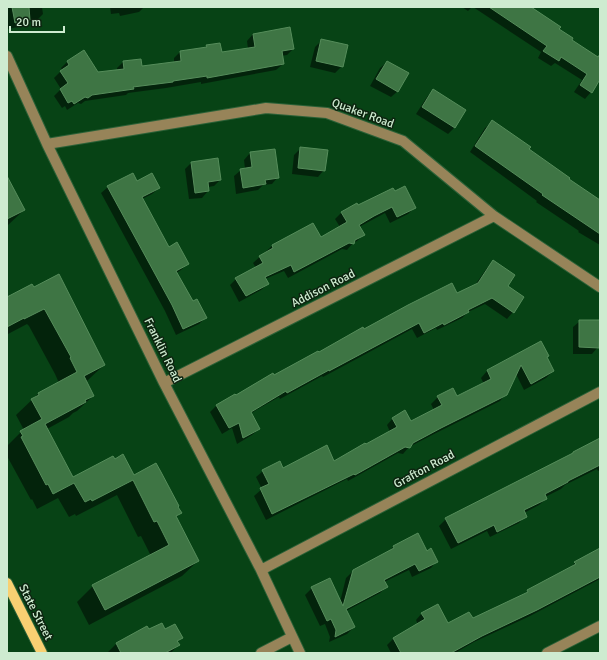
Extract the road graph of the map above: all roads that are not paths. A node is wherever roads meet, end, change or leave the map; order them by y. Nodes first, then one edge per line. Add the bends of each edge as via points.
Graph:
1 (7, 56) edge
2 (47, 144) junction
3 (494, 216) junction
4 (600, 287) edge
5 (164, 383) junction
6 (600, 392) edge
7 (261, 570) junction
8 (7, 583) edge
9 (600, 626) edge
10 (292, 637) junction
11 (42, 653) edge
12 (260, 653) edge
13 (300, 653) edge
14 (547, 653) edge

1 - 2 street, Franklin Road
2 - 3 street, Quaker Road via 266,108 328,113 404,142
2 - 5 street, Franklin Road
3 - 4 street, Quaker Road
3 - 5 street, Addison Road
5 - 7 street, Franklin Road
6 - 7 street, Grafton Road
7 - 10 street, Franklin Road
8 - 11 main road, State Street
9 - 14 street
10 - 12 street
10 - 13 street, Franklin Road

